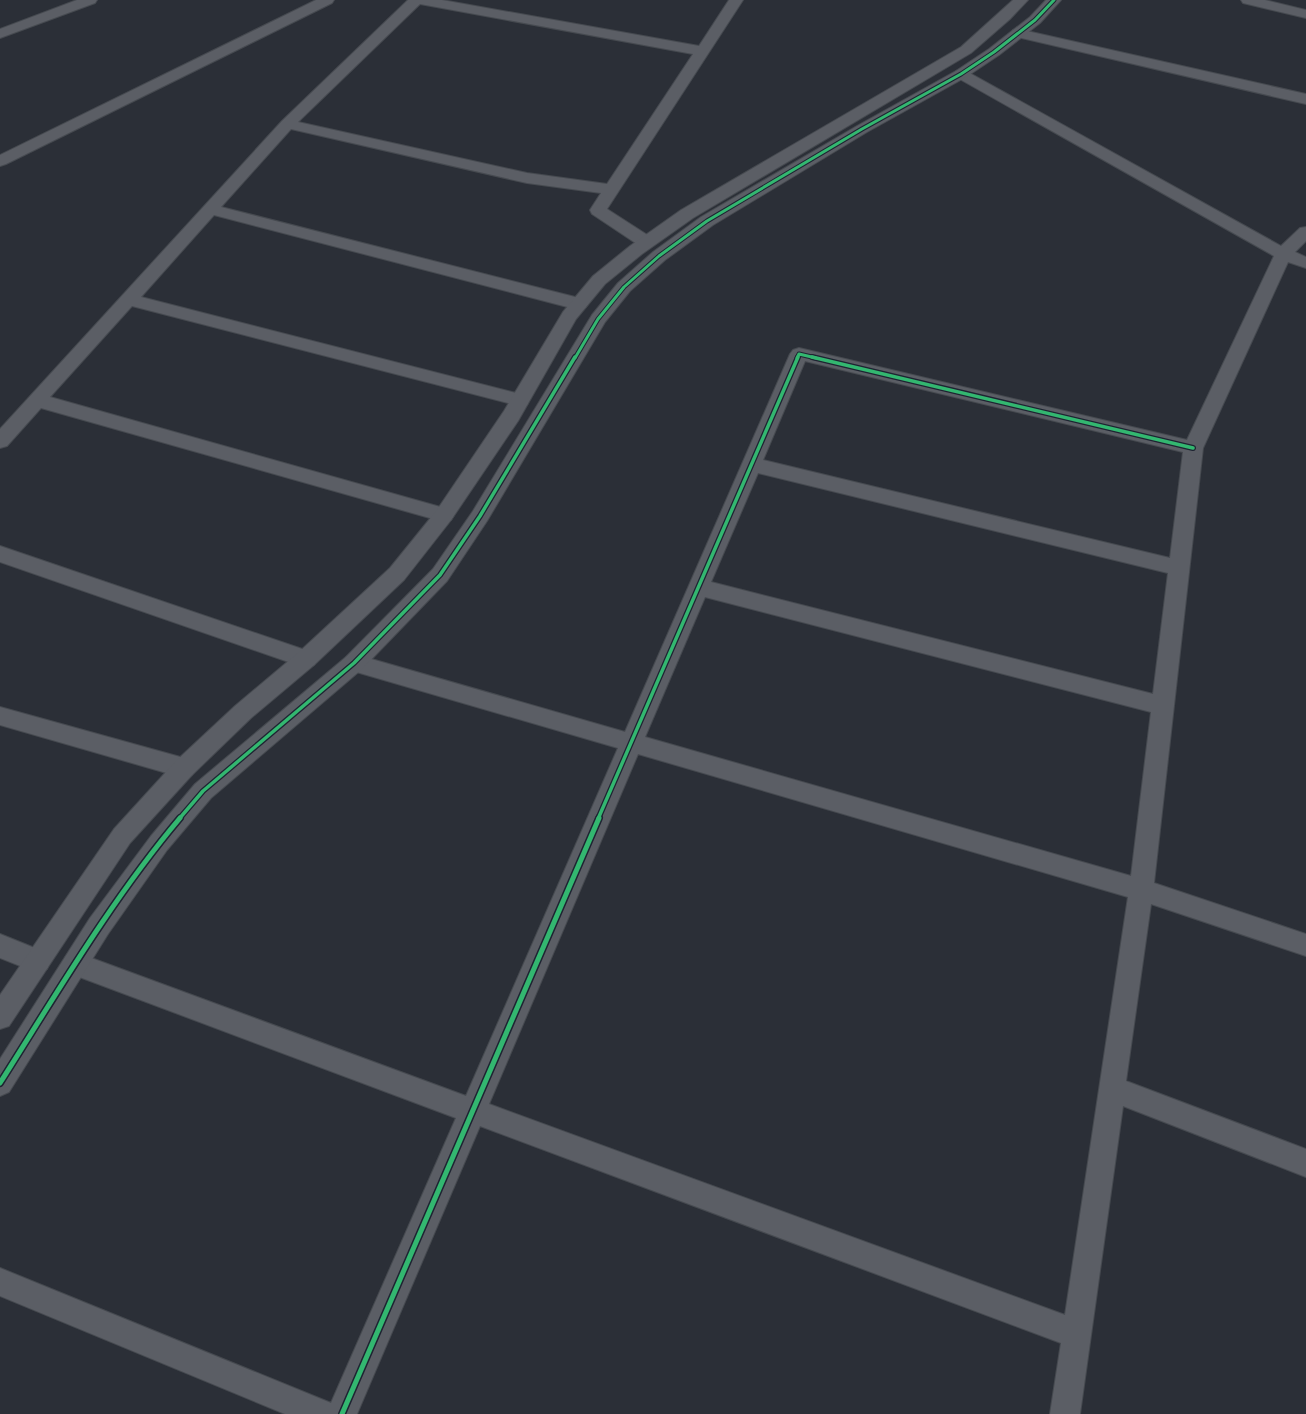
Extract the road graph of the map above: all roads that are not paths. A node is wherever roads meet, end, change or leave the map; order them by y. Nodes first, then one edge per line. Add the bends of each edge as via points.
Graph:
1 (90, 0) edge
2 (327, 0) edge
3 (418, 0) edge
4 (736, 0) edge
5 (1021, 0) edge
6 (1054, 0) edge
7 (1248, 0) edge
8 (1306, 14) edge
9 (1018, 33) junction
10 (0, 34) edge
11 (702, 51) junction
12 (961, 74) junction
13 (1306, 100) edge
14 (287, 124) junction
15 (0, 161) edge
16 (611, 190) junction
17 (210, 209) junction
18 (1306, 232) edge
19 (646, 242) junction
20 (1283, 254) junction
21 (1306, 262) edge
22 (128, 299) junction
23 (579, 304) junction
24 (37, 400) junction
25 (520, 400) junction
26 (0, 441) edge
27 (1193, 448) junction
28 (751, 464) junction
29 (444, 515) junction
30 (0, 554) edge
31 (1179, 568) junction
32 (698, 586) junction
33 (306, 659) junction
34 (354, 663) junction
35 (1163, 706) junction
36 (0, 716) edge
37 (631, 743) junction
38 (184, 768) junction
39 (1141, 890) junction
40 (1306, 945) edge
41 (0, 946) edge
42 (38, 961) junction
43 (75, 964) junction
44 (0, 1017) edge
45 (0, 1083) edge
46 (1112, 1089) junction
47 (472, 1110) junction
48 (1306, 1163) edge
49 (0, 1282) edge
50 (1077, 1334) junction
51 (321, 1414) edge
52 (342, 1414) edge
53 (1065, 1414) edge

1 - 10 street
2 - 15 street
3 - 11 street
3 - 14 street
4 - 11 street
5 - 19 street via 966,50 687,214
6 - 9 street
7 - 8 street
9 - 12 street
9 - 13 street
11 - 16 street
12 - 20 street
12 - 34 street via 862,129 707,222 659,256 624,287 598,318 480,516 440,575
14 - 16 street via 527,178
14 - 17 street
16 - 19 street via 598,210
17 - 22 street
17 - 23 street
18 - 20 street
19 - 23 street via 599,280
20 - 21 street
20 - 27 street
22 - 24 street
22 - 25 street
23 - 25 street via 569,316
24 - 26 street
24 - 29 street
25 - 29 street
27 - 28 street via 799,354
27 - 31 street
28 - 31 street
28 - 32 street
29 - 33 street via 397,574
30 - 33 street
31 - 35 street
32 - 35 street
32 - 37 street
33 - 38 street via 242,712
34 - 37 street
34 - 43 street via 203,791 159,843
35 - 39 street
36 - 38 street
37 - 39 street
37 - 47 street
38 - 42 street via 122,836
39 - 40 street
39 - 46 street
41 - 42 street
42 - 44 street
43 - 45 street
43 - 47 street
46 - 48 street
46 - 50 street
47 - 50 street
47 - 52 street
49 - 51 street
50 - 53 street

